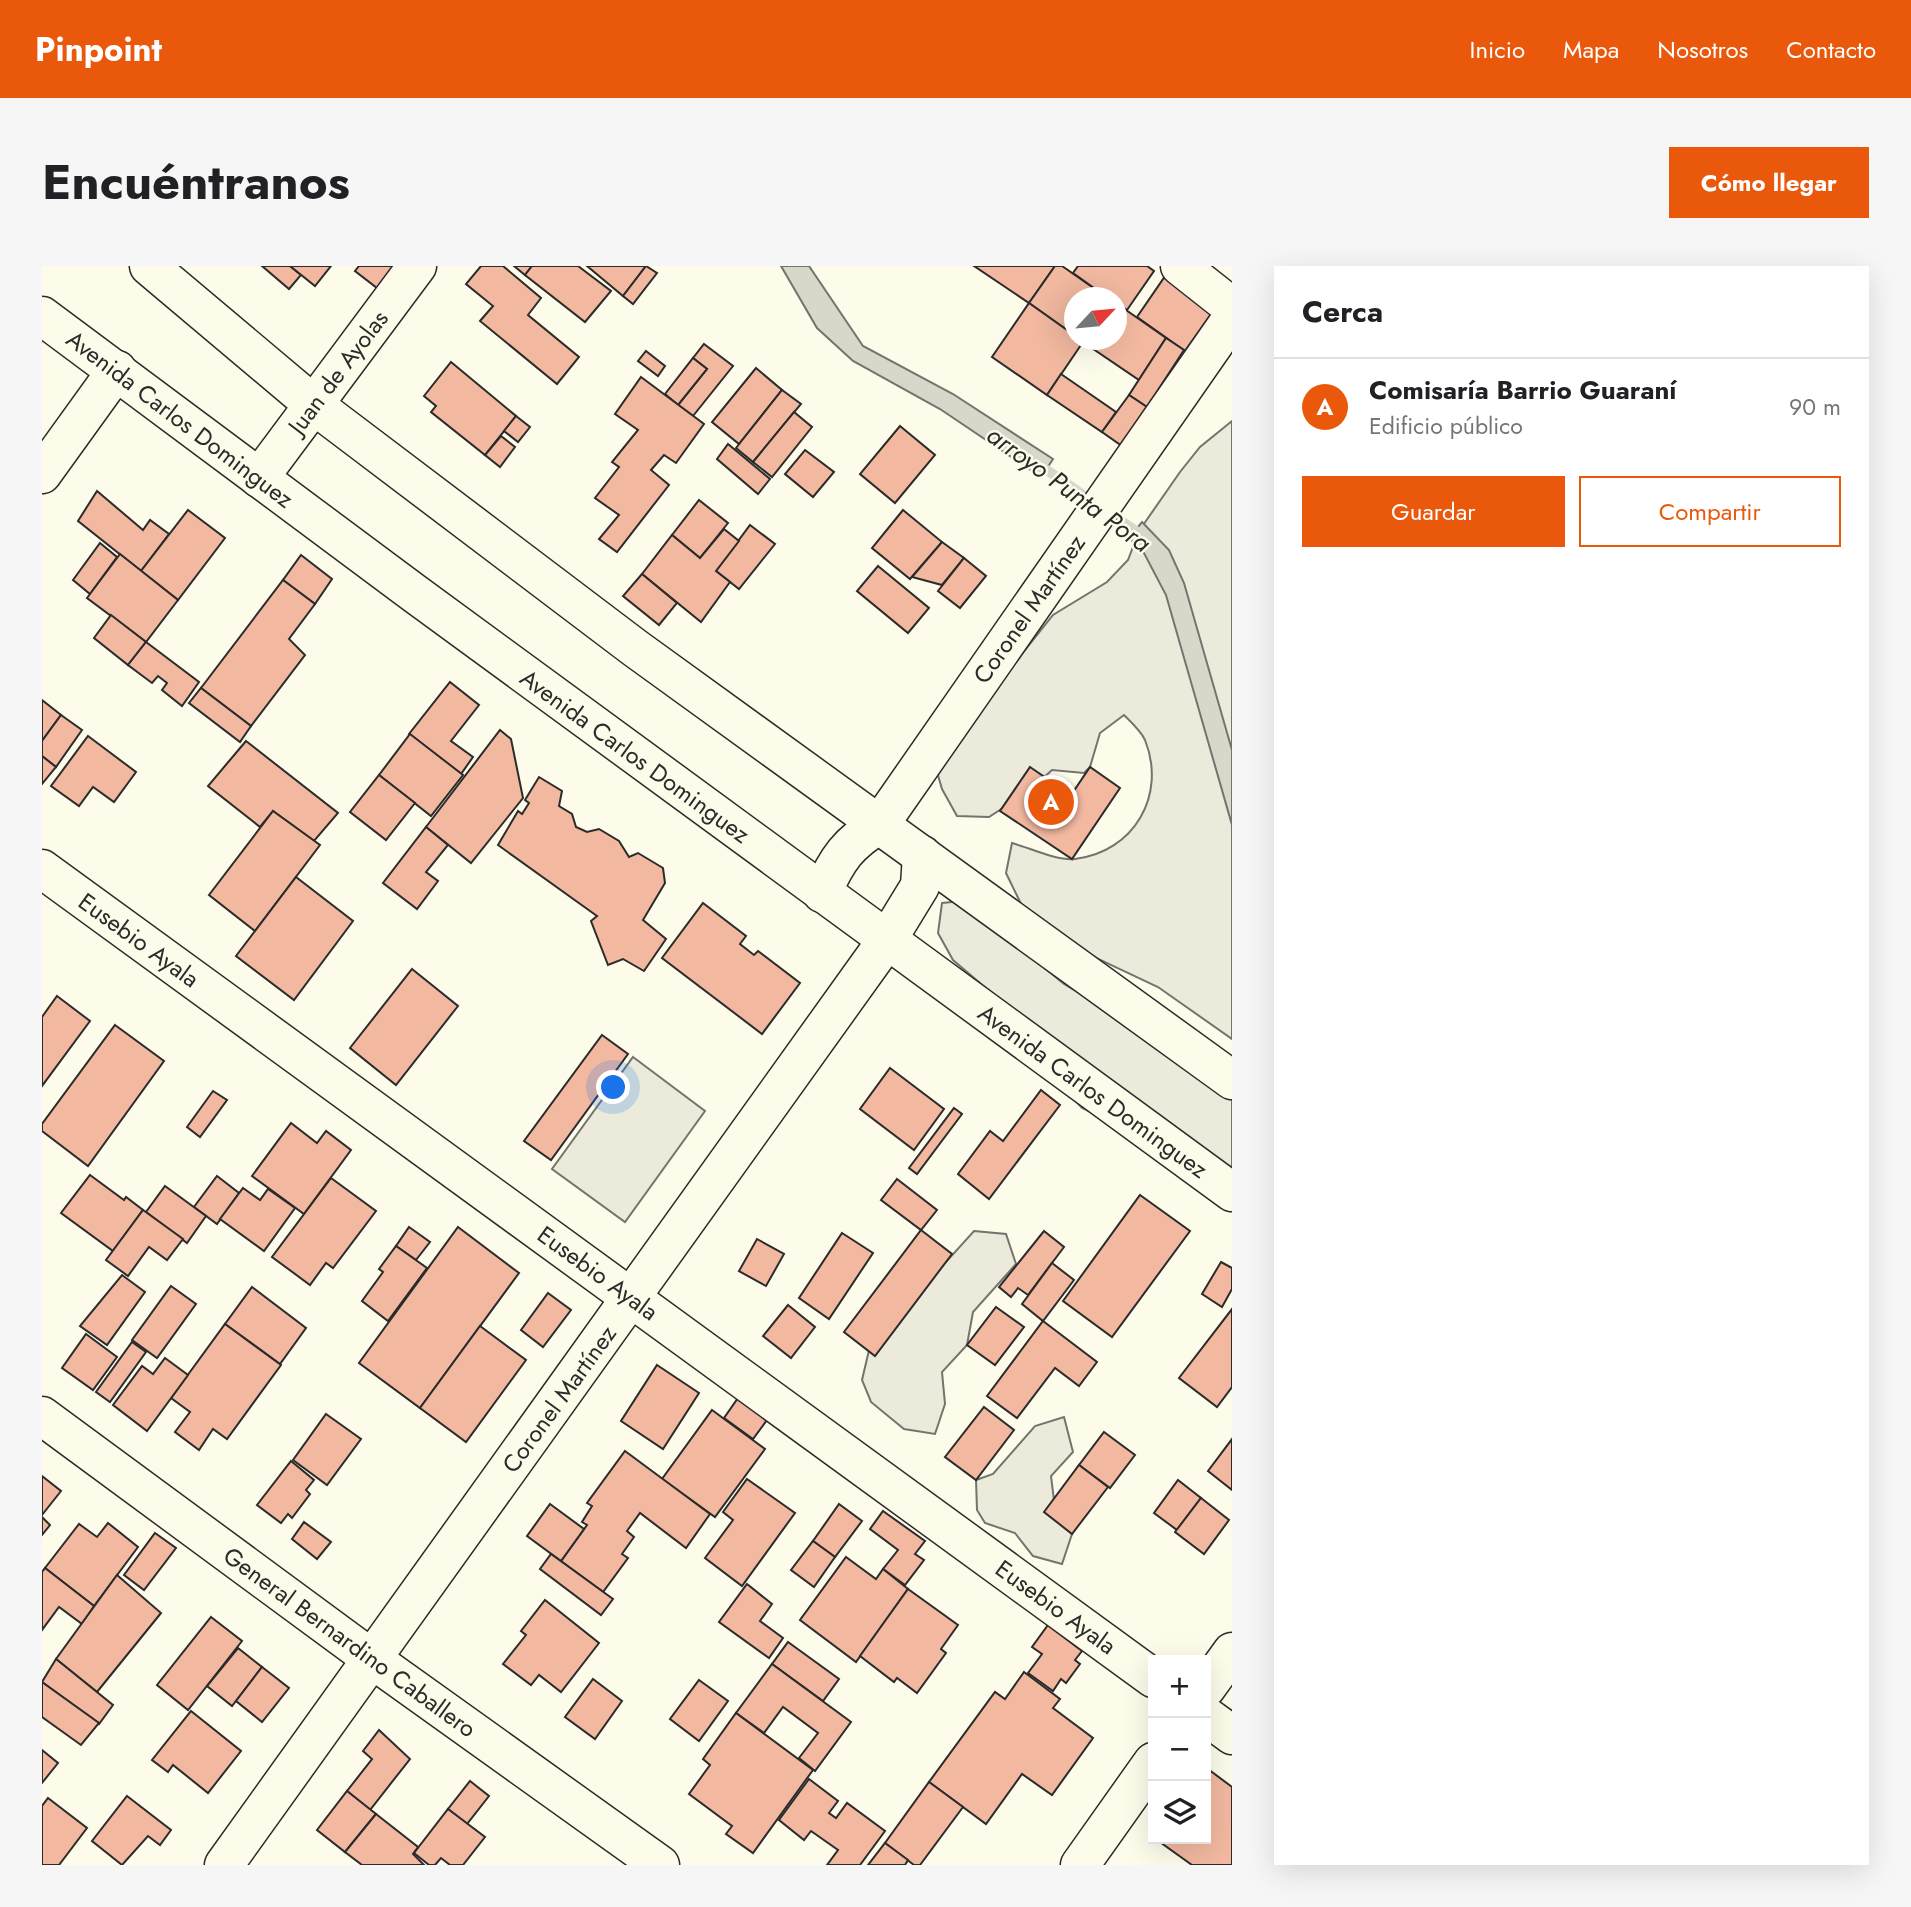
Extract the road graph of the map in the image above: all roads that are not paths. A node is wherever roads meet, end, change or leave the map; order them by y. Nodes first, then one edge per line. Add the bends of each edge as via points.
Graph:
1 (149, 266) edge
2 (417, 266) edge
3 (1180, 266) edge
4 (1232, 307) edge
5 (42, 316) edge
6 (1232, 318) edge
7 (117, 370) junction
8 (314, 405) junction
9 (42, 474) edge
10 (259, 478) junction
11 (880, 824) junction
12 (922, 855) junction
13 (42, 869) edge
14 (822, 893) junction
15 (887, 940) junction
16 (1232, 1080) edge
17 (1232, 1192) edge
18 (632, 1297) junction
19 (42, 1416) edge
20 (1232, 1652) edge
21 (372, 1660) junction
22 (1148, 1674) edge
23 (1211, 1681) edge
24 (1209, 1718) edge
25 (1232, 1735) edge
26 (1148, 1769) edge
27 (224, 1865) edge
28 (660, 1865) edge
29 (1080, 1865) edge

1 - 8 street
2 - 8 street, Juan de Ayolas
3 - 4 street
5 - 7 street, Avenida Carlos Dominguez
6 - 11 street, Coronel Martínez
7 - 9 street
7 - 10 street, Avenida Carlos Dominguez
8 - 10 street, Juan de Ayolas
8 - 11 street via 635,648
10 - 14 street, Avenida Carlos Dominguez
11 - 12 street
11 - 14 street, Coronel Martínez via 855,839 835,864
12 - 15 street, Coronel Martínez via 920,886
12 - 16 street
13 - 18 street, Eusebio Ayala
14 - 15 street, Avenida Carlos Dominguez
15 - 17 street, Avenida Carlos Dominguez
15 - 18 street, Coronel Martínez
18 - 21 street, Coronel Martínez
18 - 22 street, Eusebio Ayala
19 - 21 street, General Bernardino Caballero
20 - 23 street
21 - 27 street, Coronel Martínez
21 - 28 street, General Bernardino Caballero
24 - 25 street
26 - 29 street

